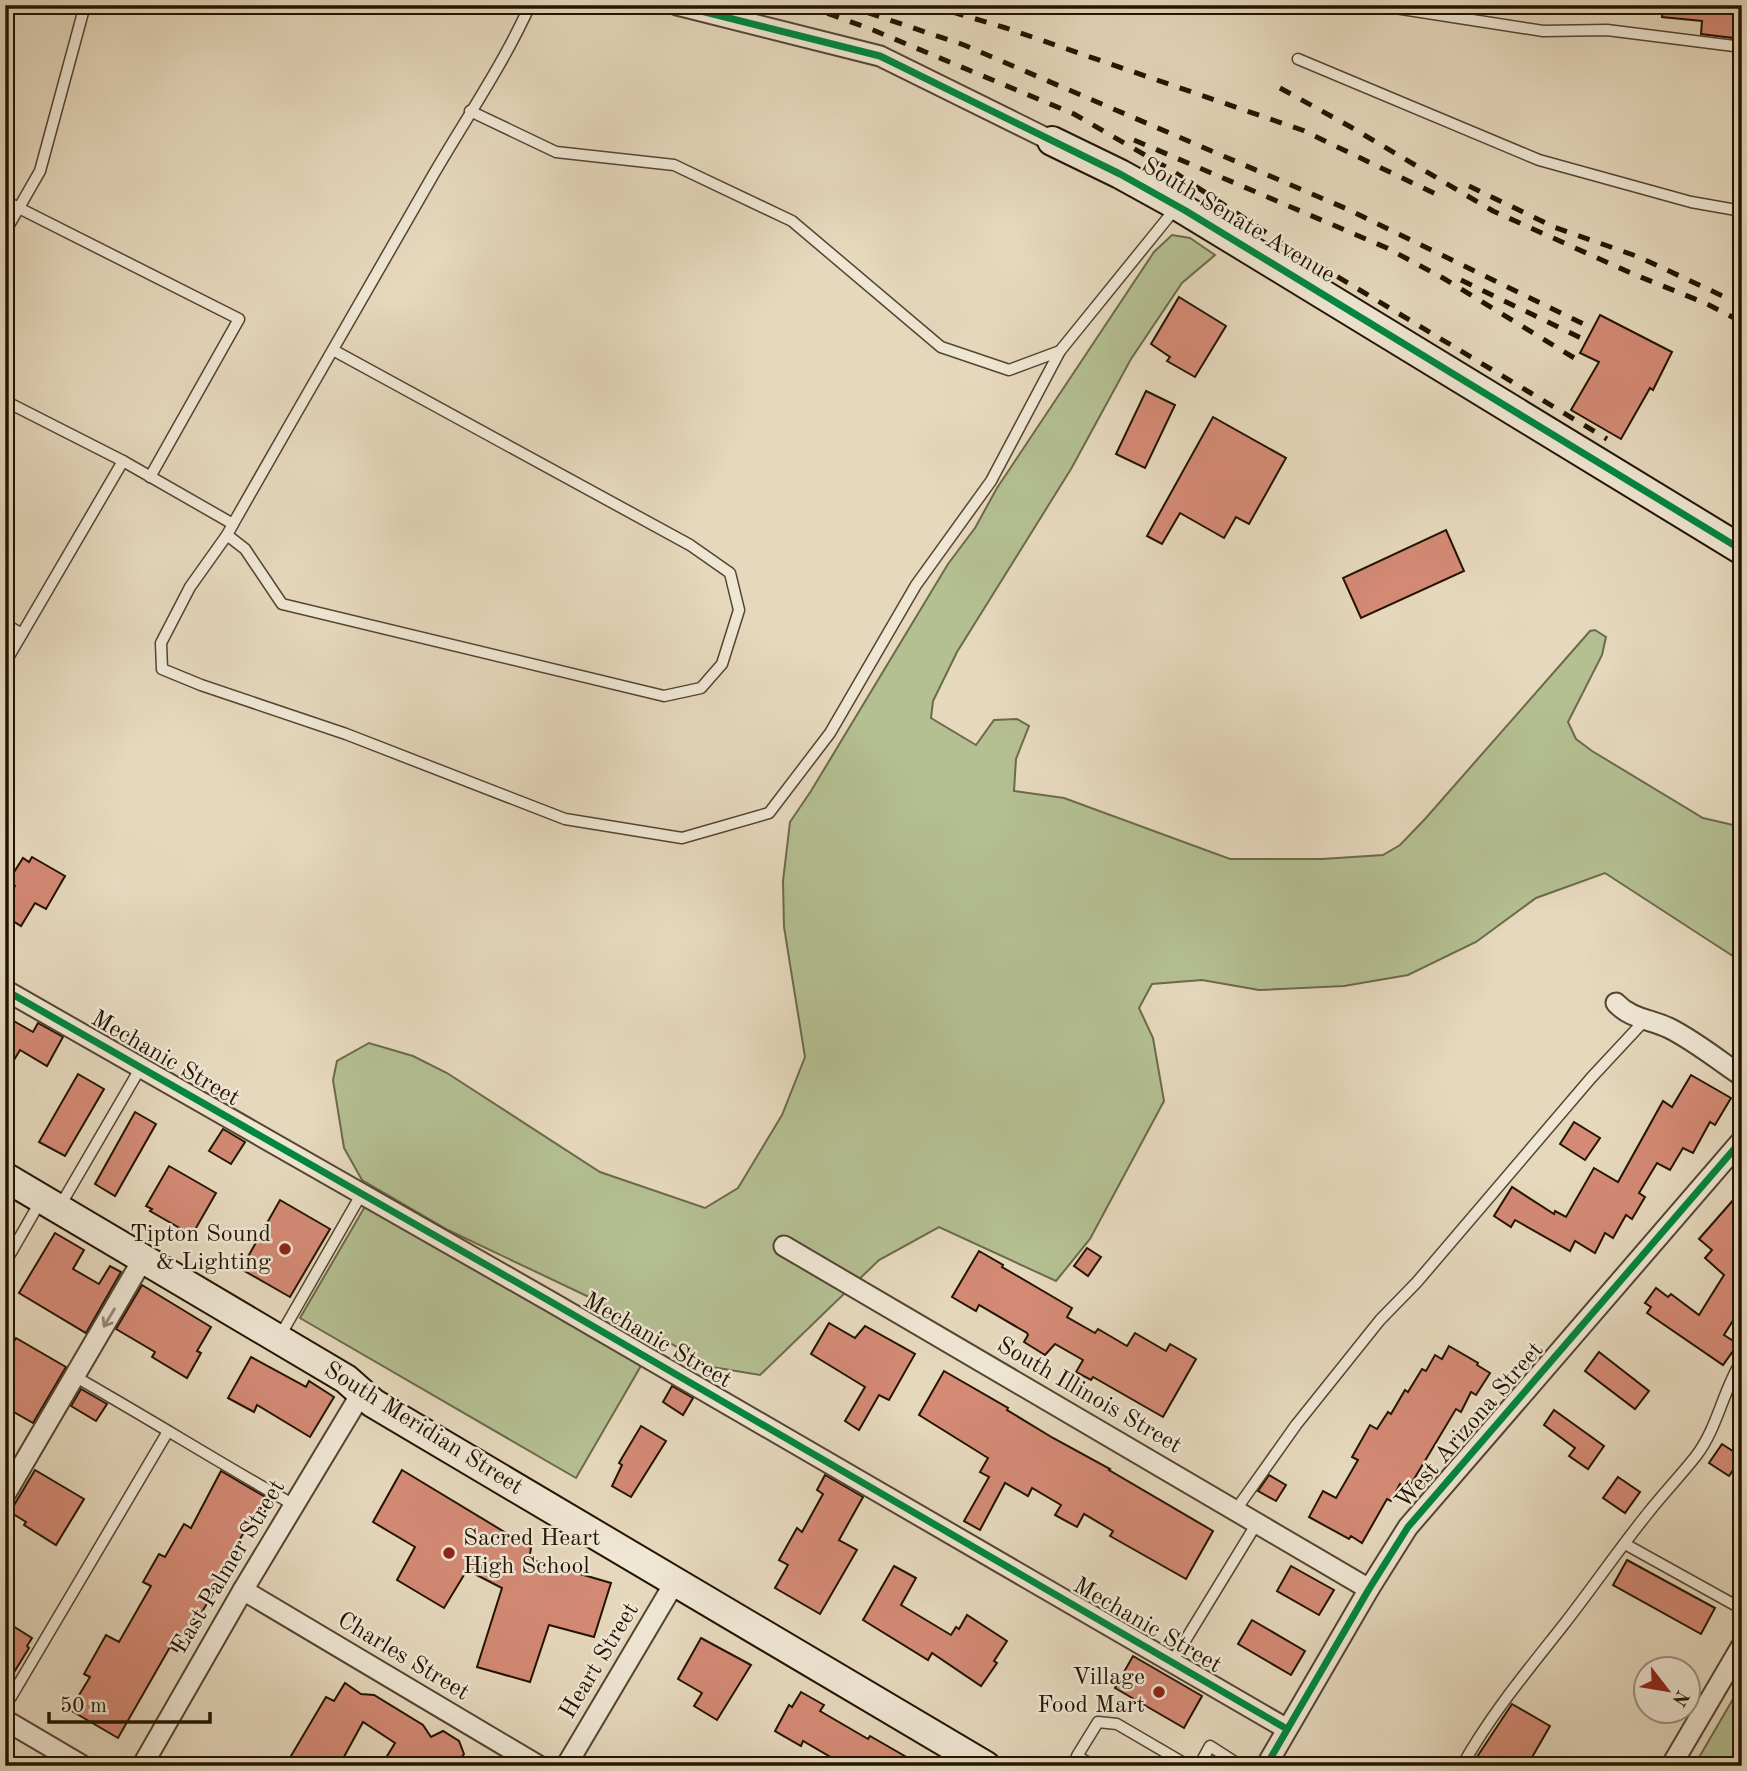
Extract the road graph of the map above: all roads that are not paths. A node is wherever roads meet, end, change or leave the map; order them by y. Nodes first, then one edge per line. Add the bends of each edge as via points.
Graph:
1 (85, 5) edge
2 (530, 5) edge
3 (677, 5) edge
4 (1376, 5) edge
5 (1742, 47) edge
6 (1298, 59) dead end
7 (470, 111) junction
8 (1052, 141) joint
9 (5, 201) edge
10 (1178, 206) junction
11 (20, 207) junction
12 (1742, 211) edge
13 (5, 232) edge
14 (333, 350) junction
15 (1060, 351) junction
16 (5, 401) edge
17 (122, 461) junction
18 (150, 477) junction
19 (233, 524) junction
20 (227, 535) junction
21 (1742, 550) edge
22 (5, 624) edge
23 (22, 634) junction
24 (5, 663) edge
25 (5, 990) edge
26 (1616, 1003) dead end
27 (1645, 1020) junction
28 (141, 1068) junction
29 (1742, 1076) edge
30 (1742, 1140) edge
31 (5, 1177) edge
32 (362, 1194) junction
33 (50, 1204) junction
34 (784, 1246) dead end
35 (143, 1259) junction
36 (5, 1263) edge
37 (278, 1339) junction
38 (1742, 1360) edge
39 (74, 1376) junction
40 (361, 1394) junction
41 (167, 1433) junction
42 (5, 1494) edge
43 (293, 1505) junction
44 (1235, 1511) junction
45 (1257, 1524) junction
46 (1625, 1544) junction
47 (676, 1581) junction
48 (1368, 1589) junction
49 (243, 1590) junction
50 (1742, 1609) edge
51 (1742, 1645) edge
52 (1172, 1662) junction
53 (1735, 1671) edge
54 (5, 1703) edge
55 (5, 1720) edge
56 (1287, 1729) junction
57 (83, 1766) edge
58 (142, 1766) edge
59 (540, 1766) edge
60 (566, 1766) edge
61 (985, 1766) edge
62 (1094, 1766) edge
63 (1189, 1766) edge
64 (1199, 1766) edge
65 (1241, 1766) edge
66 (1266, 1766) edge
67 (1462, 1766) edge
68 (1671, 1766) edge

1 - 11 lane via 40,171
2 - 7 lane
3 - 8 street, South Senate Avenue via 880,56
4 - 5 lane via 1543,31 1607,30
6 - 12 lane via 1539,160 1691,202
7 - 14 lane
7 - 15 lane via 556,152 674,165 792,221 942,347 1009,369
8 - 10 main road, South Senate Avenue
9 - 11 lane
10 - 15 lane
10 - 21 main road, South Senate Avenue
11 - 13 lane
11 - 18 lane via 239,319
14 - 19 lane
14 - 20 lane via 690,545 730,573 739,610 722,664 701,688 664,696 282,604 245,549
15 - 20 lane via 990,481 916,585 830,733 777,803 769,813 682,838 565,819 162,669 161,643 190,587
16 - 17 lane
17 - 18 lane
17 - 23 lane
18 - 19 lane
19 - 20 lane
22 - 23 lane
23 - 24 lane
25 - 28 street, Mechanic Street
26 - 27 street via 1629,1015
27 - 29 street via 1682,1035
27 - 44 lane via 1380,1320
28 - 32 street, Mechanic Street
28 - 33 lane
30 - 48 street, West Arizona Street via 1408,1527
31 - 33 main road, South Meridian Street
32 - 37 lane
32 - 52 street, Mechanic Street
33 - 35 main road, South Meridian Street
33 - 36 lane
34 - 44 street, South Illinois Street
35 - 37 main road, South Meridian Street
35 -> 39 street
37 - 40 main road, South Meridian Street via 346,1379
38 - 46 lane via 1698,1453
39 - 41 lane
39 - 42 street
40 - 43 street, East Palmer Street
40 - 47 main road, South Meridian Street
41 - 43 lane
41 - 54 lane
43 - 49 street, East Palmer Street
44 - 45 street, South Illinois Street
45 - 48 street, South Illinois Street
45 - 52 lane
46 - 50 lane
46 - 67 lane via 1524,1672
47 - 60 street, Heart Street
47 - 61 main road, South Meridian Street
48 - 56 street, West Arizona Street
49 - 58 street, East Palmer Street
49 - 59 street, Charles Street
51 - 53 street
52 - 56 street, Mechanic Street
53 - 68 street
55 - 57 street
56 - 66 street, West Arizona Street
62 - 63 lane via 1077,1756 1098,1722 1117,1724
64 - 65 lane via 1210,1746

